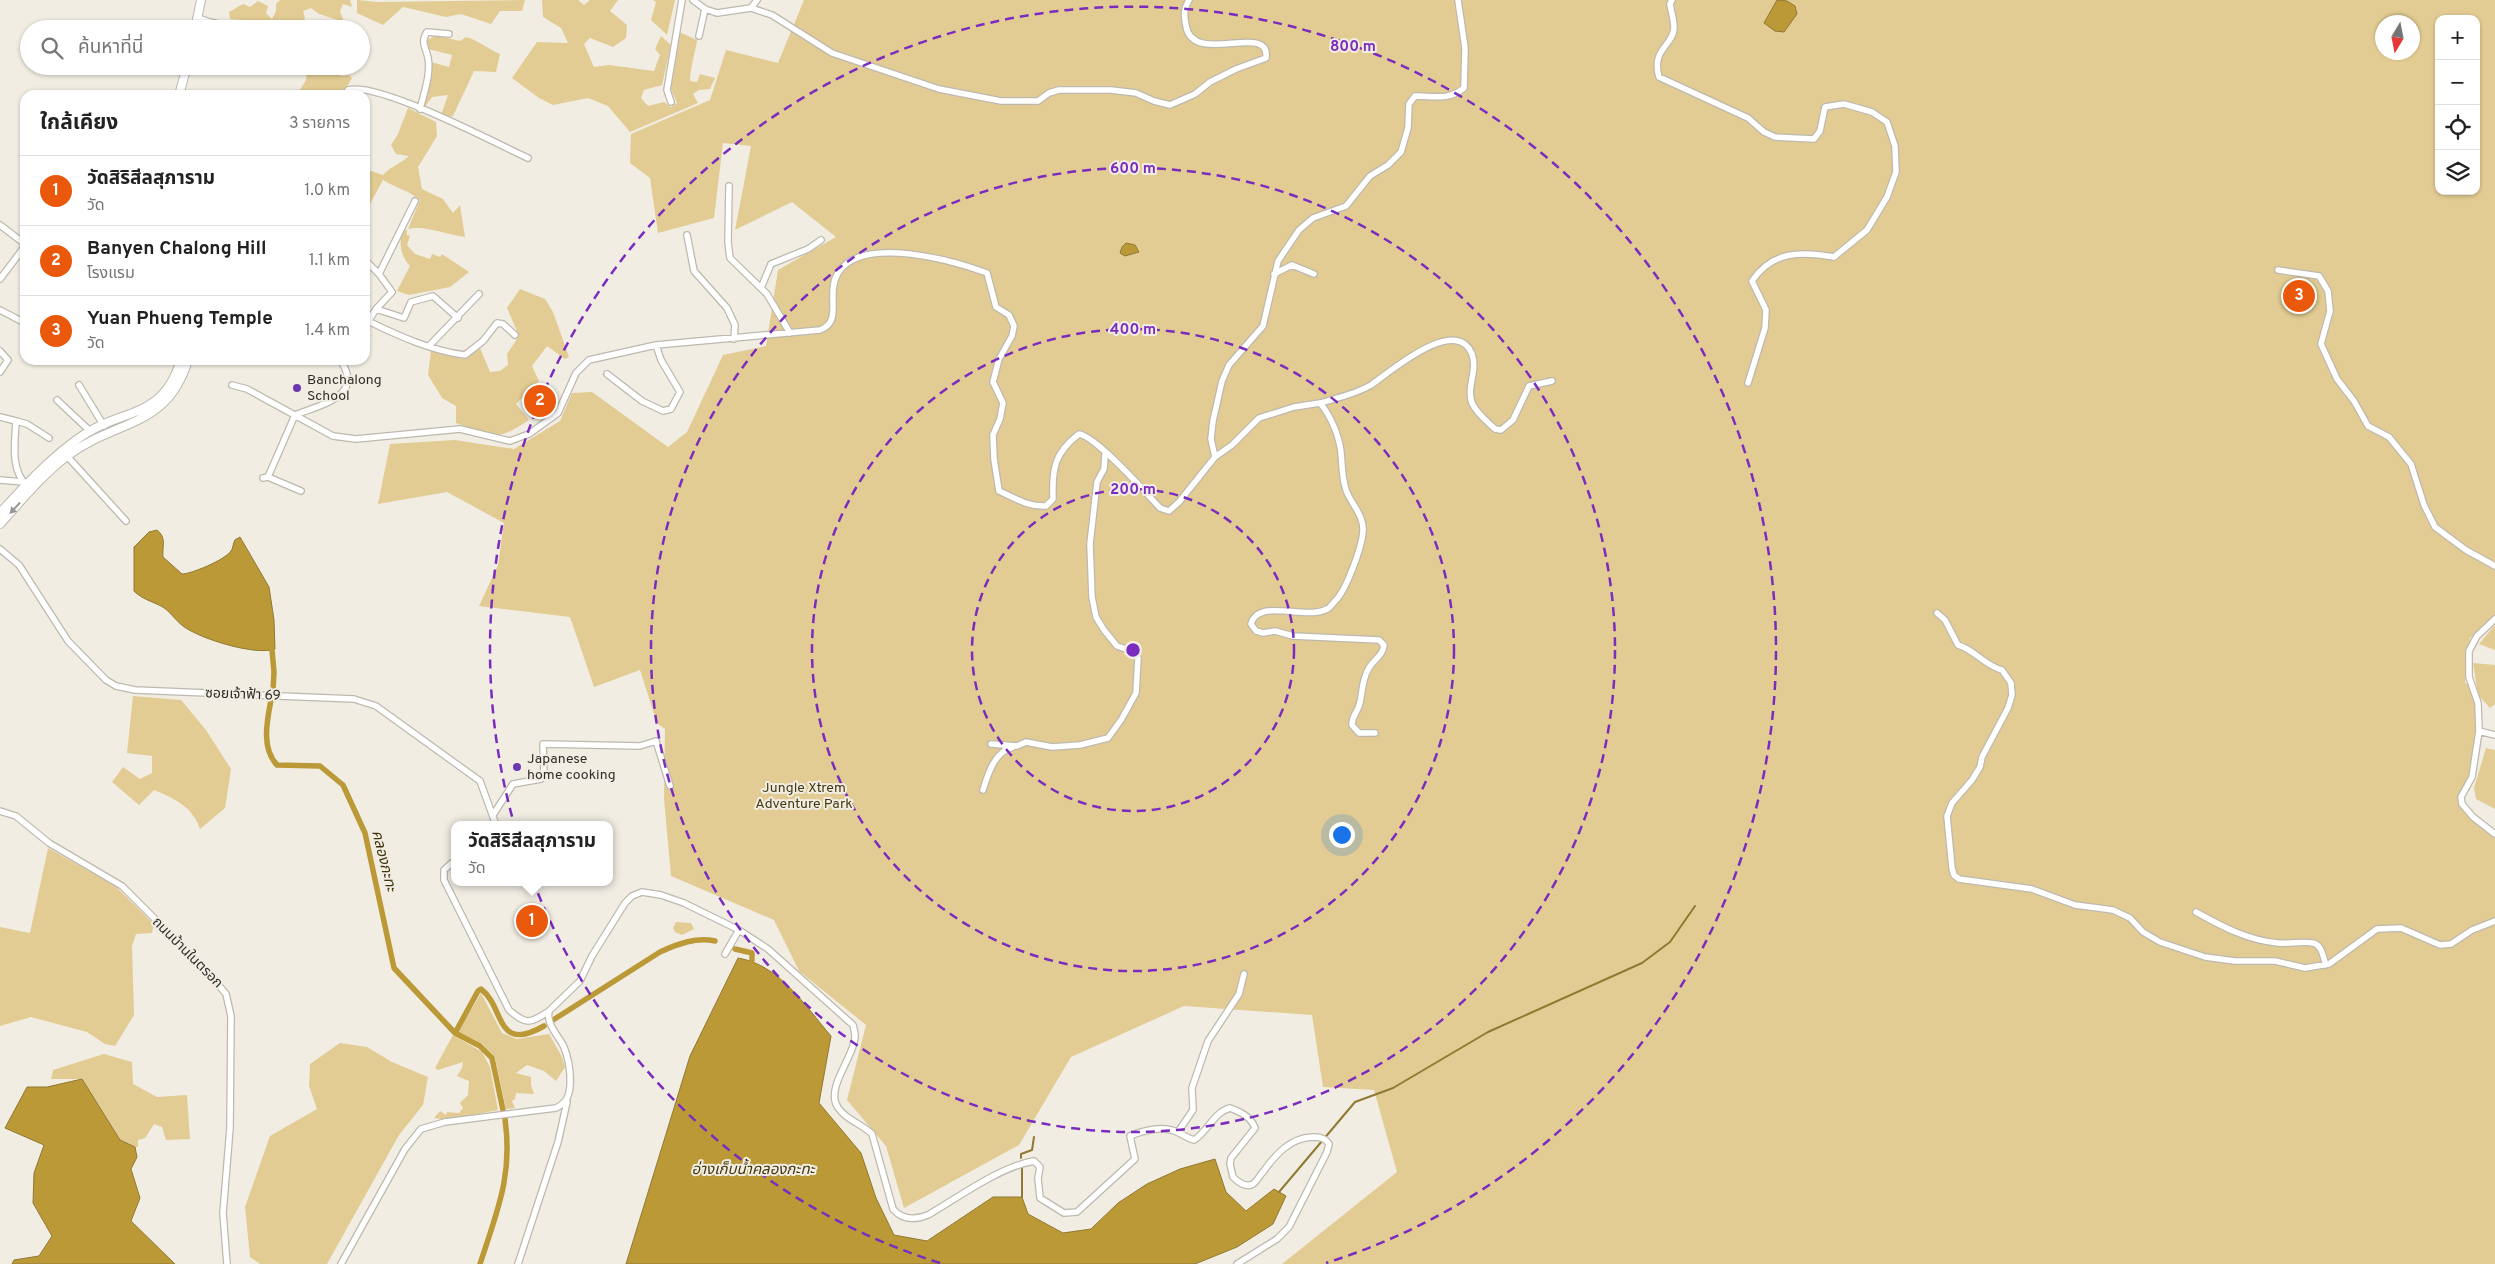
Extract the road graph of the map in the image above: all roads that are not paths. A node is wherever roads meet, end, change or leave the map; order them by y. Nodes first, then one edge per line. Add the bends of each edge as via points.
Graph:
1 (201, 0) edge
2 (682, 0) edge
3 (693, 0) edge
4 (757, 0) edge
5 (1189, 0) edge
6 (1458, 0) edge
7 (1672, 0) edge
8 (751, 8) junction
9 (706, 9) junction
10 (197, 17) junction
11 (196, 20) edge
12 (202, 20) edge
13 (449, 34) dead end
14 (699, 36) dead end
15 (184, 75) edge
16 (181, 90) edge
17 (348, 90) edge
18 (366, 90) edge
19 (370, 92) edge
20 (672, 102) dead end
21 (420, 109) junction
22 (528, 158) dead end
23 (729, 186) dead end
24 (415, 201) dead end
25 (0, 224) edge
26 (687, 235) dead end
27 (821, 240) dead end
28 (20, 241) edge
29 (20, 252) edge
30 (370, 265) edge
31 (2278, 270) dead end
32 (379, 274) junction
33 (1274, 274) junction
34 (1314, 274) dead end
35 (0, 279) edge
36 (761, 288) junction
37 (479, 294) dead end
38 (376, 309) junction
39 (0, 310) edge
40 (458, 318) junction
41 (20, 320) edge
42 (370, 322) joint
43 (790, 333) junction
44 (515, 335) dead end
45 (734, 339) junction
46 (656, 345) junction
47 (429, 346) junction
48 (0, 351) edge
49 (180, 365) edge
50 (186, 365) edge
51 (343, 365) edge
52 (0, 372) edge
53 (607, 374) dead end
54 (1552, 381) dead end
55 (1748, 383) dead end
56 (79, 385) dead end
57 (232, 385) dead end
58 (57, 400) dead end
59 (1320, 403) junction
60 (295, 415) junction
61 (0, 417) edge
62 (16, 422) junction
63 (104, 426) junction
64 (91, 432) junction
65 (49, 438) dead end
66 (1105, 454) junction
67 (67, 456) junction
68 (1215, 457) junction
69 (0, 480) edge
70 (25, 483) junction
71 (301, 491) dead end
72 (0, 513) edge
73 (126, 521) dead end
74 (0, 524) edge
75 (0, 549) edge
76 (2495, 566) edge
77 (1937, 613) dead end
78 (2495, 619) edge
79 (2480, 731) junction
80 (1375, 734) dead end
81 (2495, 735) edge
82 (991, 744) dead end
83 (1018, 746) junction
84 (670, 786) dead end
85 (983, 790) dead end
86 (0, 811) edge
87 (493, 816) junction
88 (495, 821) edge
89 (2495, 834) edge
90 (451, 864) edge
91 (2196, 912) dead end
92 (2495, 921) edge
93 (738, 930) junction
94 (725, 954) dead end
95 (2326, 964) junction
96 (1244, 974) dead end
97 (548, 1011) junction
98 (567, 1100) junction
99 (1178, 1132) junction
100 (227, 1264) edge
101 (341, 1264) edge
102 (518, 1264) edge
103 (1237, 1264) edge

1 - 10 main road
2 - 20 street via 667,90
3 - 9 street
4 - 8 street
5 - 8 street via 1183,12 1187,33 1196,40 1212,45 1255,42 1267,50 1266,58 1236,69 1170,105 1136,93 1111,90 1059,90 1038,101 1028,102 939,90 832,53 778,18
6 - 33 street via 1465,48 1464,88 1456,95 1441,98 1415,96 1409,104 1408,128 1401,152 1370,176 1346,206 1313,218 1299,230 1278,261
7 - 55 street via 1674,30 1658,59 1659,77 1748,118 1775,137 1814,139 1820,131 1826,108 1844,104 1859,108 1886,121 1895,146 1896,172 1887,197 1867,230 1834,257 1794,254 1769,262 1752,281 1766,310 1765,328
8 - 9 street via 724,14
9 - 14 street
10 - 11 main road
10 - 12 street
13 - 21 street via 427,32 424,36 428,69
15 - 16 main road
17 - 18 street via 357,87
19 - 21 street
21 - 22 street
23 - 36 street via 730,258
24 - 32 street
25 - 28 street
26 - 45 street via 694,271 727,308 735,325
27 - 36 street via 772,264
29 - 35 street
30 - 32 street
31 - 76 street via 2319,276 2328,291 2330,311 2321,344 2336,379 2368,426 2389,437 2411,464 2435,527
32 - 38 street via 392,292
33 - 34 street via 1292,264
33 - 68 street via 1263,326 1229,365 1222,381 1213,420
36 - 43 street
37 - 40 street
38 - 40 street via 404,318 411,302 433,296
38 - 42 street
39 - 41 street
40 - 47 street
42 - 47 street
43 - 45 street
43 - 66 street via 829,327 832,322 832,289 838,272 856,259 872,254 903,252 987,273 996,307 1010,315 1014,326 992,382 1003,403 993,435 999,491 1035,507 1046,506 1053,499 1054,466 1066,443 1079,434 1085,435
44 - 47 street via 500,322 465,355
45 - 46 street
46 - 53 street via 680,392 671,409 662,411 642,401
46 - 60 street via 588,360 576,373 558,413 529,434 510,441 460,429 356,439 333,436
48 - 52 street via 8,360
49 - 63 main road via 176,377 159,398 137,413
50 - 67 main road via 167,402 147,416 98,436
51 - 60 street via 349,375 341,396
54 - 59 street via 1529,386 1512,420 1501,430 1495,429 1472,403 1474,363 1471,352 1466,346 1450,340 1426,347 1355,393
56 - 63 street
57 - 60 street via 247,389
58 - 64 street
59 - 68 street via 1259,418
59 - 80 street via 1327,412 1340,449 1346,489 1360,516 1363,530 1359,550 1340,597 1327,609 1306,614 1265,611 1253,616 1252,624 1256,631 1263,633 1275,631 1293,636 1379,640 1384,645 1383,652 1370,665 1363,680 1358,707 1352,716 1352,725 1359,733
60 - 71 street via 265,478
61 - 62 street
62 - 65 street via 27,424
62 - 70 street via 15,460
63 - 64 main road
64 - 70 main road
66 - 68 street via 1160,508 1169,510
66 - 83 street via 1104,469 1097,482 1090,544 1092,597 1096,617 1104,630 1117,646 1132,651 1138,658 1136,693 1108,738 1080,745 1052,747 1026,742
67 - 73 street
67 -> 74 main road
69 - 70 street
70 - 72 main road
75 - 87 street, ซอยเจ้าฟ้า 69 via 19,565 68,641 111,683 135,690 354,699 376,706 480,781
77 - 95 street via 1958,646 1969,650 1988,666 2002,670 2011,684 2012,695 1982,756 1980,767 1952,803 1947,816 1948,847 1954,875 1969,881 2032,889 2074,905 2113,910 2130,918 2143,932 2160,942 2206,957 2235,961 2275,960 2305,968
78 - 79 street via 2477,636 2470,651 2469,677 2478,703
79 - 81 street
79 - 89 street via 2472,777 2461,797 2462,804
82 - 83 street
83 - 85 street via 1003,752 995,760
84 - 87 street via 656,741 640,746 543,744 544,775 541,779 513,784
86 - 100 street, ถนนบ้านในตรอก via 16,816 50,842 122,886 206,969 226,994 231,1016 230,1128 223,1213
87 - 88 street, ซอยเจ้าฟ้า 69
90 - 97 street via 444,870 444,880 509,1010 522,1021 533,1022
91 - 95 street via 2239,935 2257,940 2313,943 2321,948
92 - 95 street via 2472,930 2451,944 2440,945 2400,928 2377,929 2345,954
93 - 94 street
93 - 97 street via 661,895 642,892 632,896 592,956 580,981
93 - 99 street via 768,949 853,1025 855,1037 836,1088 836,1104 872,1134 888,1197 897,1214 916,1220 1020,1163 1034,1161 1040,1167 1040,1198 1064,1213 1077,1212 1135,1160 1130,1136 1144,1130
96 - 99 street via 1240,994 1208,1041 1192,1088 1193,1110
97 - 98 street via 549,1021 570,1065
98 - 101 street via 556,1108 445,1122 421,1130 405,1149
98 - 102 street via 558,1142
99 - 103 street via 1194,1140 1219,1114 1230,1108 1253,1121 1255,1128 1231,1158 1230,1164 1232,1177 1248,1186 1254,1183 1277,1153 1305,1137 1322,1137 1329,1144 1317,1176 1289,1227 1277,1239

